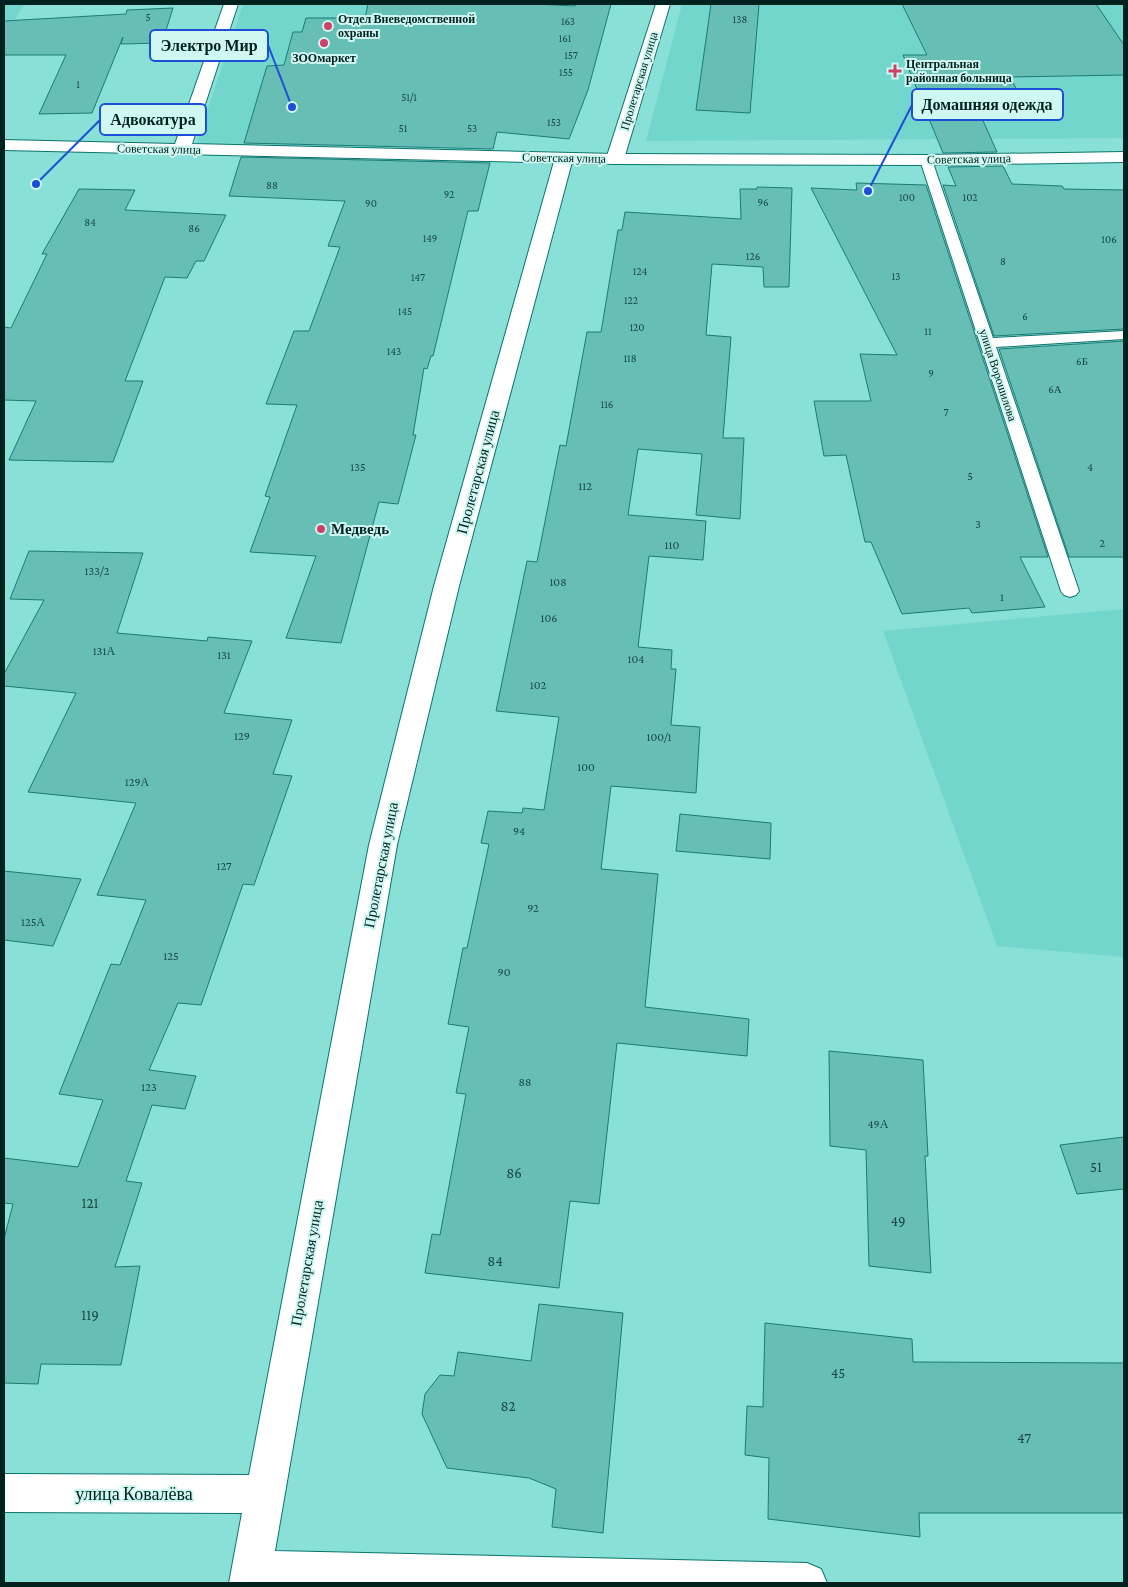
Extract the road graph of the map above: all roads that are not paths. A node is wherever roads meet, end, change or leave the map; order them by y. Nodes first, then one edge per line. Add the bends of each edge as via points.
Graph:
1 (231, 4) edge
2 (663, 4) edge
3 (4, 145) edge
4 (182, 149) junction
5 (1124, 156) edge
6 (564, 158) junction
7 (615, 159) junction
8 (926, 160) junction
9 (1124, 335) edge
10 (987, 343) junction
11 (1070, 591) dead end
12 (4, 1493) edge
13 (265, 1494) junction
14 (250, 1577) edge
15 (807, 1583) edge

1 - 4 street
2 - 7 street, Пролетарская улица
3 - 4 street, Советская улица
4 - 6 street, Советская улица
5 - 8 street, Советская улица
6 - 7 street, Советская улица
6 - 13 street, Пролетарская улица via 468,505 408,734 383,845
7 - 8 street, Советская улица
8 - 10 lane, улица Ворошилова
9 - 10 lane
10 - 11 lane, улица Ворошилова
12 - 13 street, улица Ковалёва
13 - 14 street, Пролетарская улица
14 - 15 street

